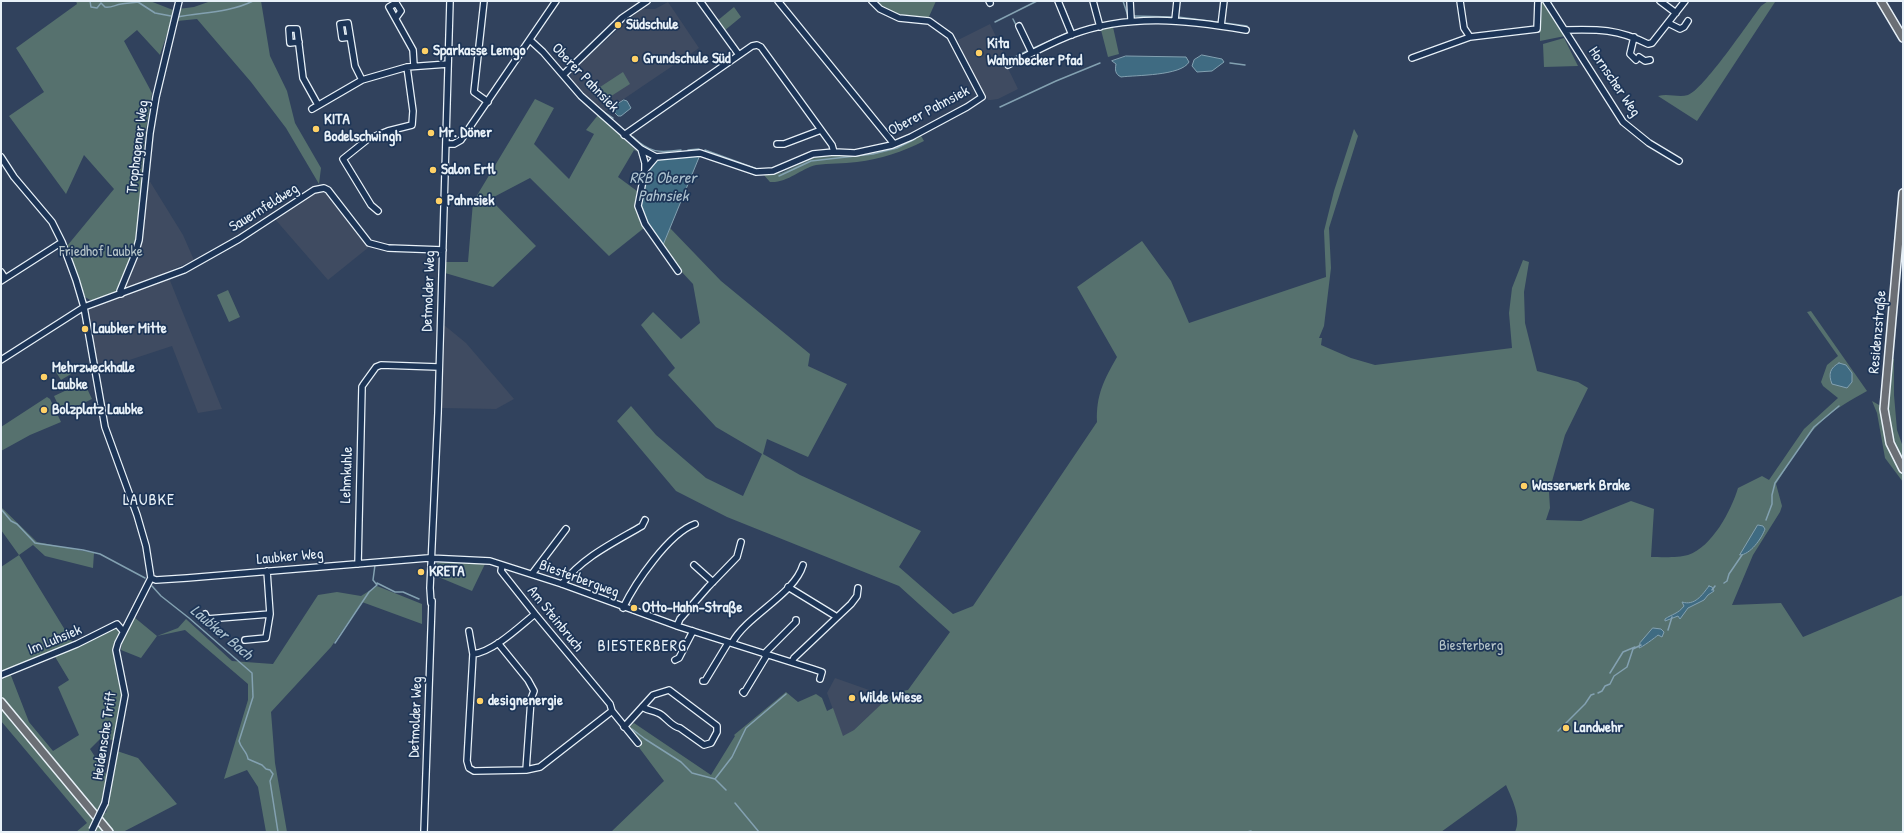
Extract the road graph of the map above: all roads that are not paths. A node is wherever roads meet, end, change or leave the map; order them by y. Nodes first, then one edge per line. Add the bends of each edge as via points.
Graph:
1 (179, 1) edge
2 (450, 1) edge
3 (484, 1) edge
4 (556, 1) edge
5 (647, 1) edge
6 (700, 1) edge
7 (778, 1) edge
8 (872, 1) edge
9 (1058, 1) edge
10 (1093, 1) edge
11 (1130, 1) edge
12 (1177, 1) edge
13 (1224, 1) edge
14 (1460, 1) edge
15 (1538, 1) edge
16 (1546, 1) edge
17 (1660, 1) edge
18 (1685, 1) edge
19 (1881, 1) edge
20 (1676, 13) junction
21 (396, 18) dead end
22 (1131, 20) junction
23 (1175, 20) junction
24 (1688, 21) dead end
25 (1668, 23) junction
26 (1018, 26) dead end
27 (1100, 26) junction
28 (1221, 26) junction
29 (1246, 30) dead end
30 (1565, 30) junction
31 (1072, 34) junction
32 (350, 37) dead end
33 (1470, 37) junction
34 (1634, 37) junction
35 (1903, 38) edge
36 (530, 40) junction
37 (298, 42) dead end
38 (1032, 54) junction
39 (739, 55) junction
40 (1412, 58) dead end
41 (1650, 60) dead end
42 (448, 64) junction
43 (1008, 65) dead end
44 (414, 66) junction
45 (407, 67) junction
46 (563, 75) junction
47 (362, 80) junction
48 (488, 102) junction
49 (318, 105) junction
50 (312, 109) dead end
51 (821, 130) junction
52 (624, 135) junction
53 (446, 144) junction
54 (777, 144) dead end
55 (894, 144) junction
56 (641, 149) junction
57 (834, 152) junction
58 (1, 157) edge
59 (656, 157) junction
60 (1679, 161) dead end
61 (644, 170) junction
62 (1903, 193) edge
63 (378, 211) dead end
64 (62, 242) junction
65 (443, 250) junction
66 (678, 271) dead end
67 (1, 272) edge
68 (3, 280) edge
69 (122, 294) junction
70 (84, 307) junction
71 (1, 360) edge
72 (438, 367) junction
73 (1903, 469) edge
74 (645, 520) dead end
75 (695, 524) dead end
76 (566, 529) dead end
77 (741, 542) dead end
78 (432, 558) junction
79 (358, 564) junction
80 (694, 564) dead end
81 (502, 565) junction
82 (803, 565) dead end
83 (266, 571) junction
84 (532, 574) junction
85 (151, 578) junction
86 (713, 582) junction
87 (562, 584) junction
88 (788, 587) junction
89 (858, 588) dead end
90 (623, 608) junction
91 (270, 614) junction
92 (535, 614) junction
93 (132, 616) junction
94 (837, 617) junction
95 (207, 619) dead end
96 (796, 620) dead end
97 (117, 624) junction
98 (677, 626) junction
99 (123, 631) junction
100 (469, 631) dead end
101 (693, 631) junction
102 (246, 640) dead end
103 (498, 643) junction
104 (730, 643) junction
105 (473, 654) junction
106 (765, 654) junction
107 (675, 660) dead end
108 (792, 662) junction
109 (1, 674) edge
110 (820, 679) dead end
111 (703, 681) dead end
112 (742, 692) dead end
113 (1, 702) edge
114 (642, 706) junction
115 (612, 712) junction
116 (624, 727) junction
117 (638, 743) dead end
118 (526, 770) junction
119 (92, 831) edge
120 (109, 832) edge
121 (424, 832) edge

1 - 69 street, Trophagener Weg via 156,97 139,240 120,291
2 - 42 street, Detmolder Weg
3 - 48 street via 474,92
4 - 36 street
5 - 46 street via 622,18
6 - 39 street
7 - 55 street
8 - 55 street, Oberer Pahnsiek via 880,9 899,18 929,21 950,36 982,97
9 - 31 street
10 - 27 street
11 - 22 street
12 - 23 street
13 - 28 street
14 - 33 street via 1464,28
15 - 33 street via 1537,30
16 - 30 street, Hornscher Weg
17 - 20 street
18 - 20 street
19 - 35 main road
20 - 25 street
21 - 44 street via 413,50
22 - 23 street
22 - 27 street
23 - 28 street
24 - 25 street via 1680,29
25 - 34 street via 1652,43 1648,44
26 - 38 street
27 - 31 street
28 - 29 street
30 - 34 street via 1610,30
30 - 60 street, Hornscher Weg via 1624,122 1649,143
31 - 38 street
32 - 47 street via 355,66
33 - 40 street
34 - 41 street via 1630,54 1638,59
36 - 46 street, Oberer Pahnsiek
36 - 48 street
37 - 49 street via 303,78
38 - 43 street
39 - 51 street via 752,46 759,45
39 - 52 street
42 - 44 street
42 - 53 street, Detmolder Weg
44 - 45 street
45 - 47 street
45 - 63 street via 413,110 412,125 368,139 343,159 371,205
46 - 52 street, Oberer Pahnsiek via 581,96
47 - 49 street
48 - 53 street via 461,140 454,144
49 - 50 street
51 - 54 street via 784,144
51 - 57 street via 834,147
52 - 56 street, Oberer Pahnsiek
53 - 65 street, Detmolder Weg
55 - 57 street, Oberer Pahnsiek via 855,153
56 - 59 street, Oberer Pahnsiek
56 - 61 street
57 - 59 street, Oberer Pahnsiek via 813,154 780,169 764,172 748,170 700,153
58 - 64 street via 14,177 52,222
59 - 61 street
61 - 66 street via 638,199 639,212
62 - 73 main road, Residenzstraße via 1884,409 1890,443
64 - 68 street
64 - 70 street
65 - 69 street, Sauernfeldweg via 388,248 369,243 324,188 314,190 239,239 184,270
65 - 72 street, Detmolder Weg
67 - 68 street
69 - 70 street, Sauernfeldweg
70 - 71 street, Sauernfeldweg
70 - 85 street via 106,427 137,515 146,546
72 - 78 street, Detmolder Weg
72 - 79 street, Lehmkuhle via 381,364 363,386
74 - 87 street via 642,526 587,558
75 - 90 street via 682,531 668,544 636,584
76 - 84 street
77 - 86 street via 737,557
78 - 79 street, Laubker Weg
78 - 81 street, Biesterbergweg via 490,561
78 - 121 street, Detmolder Weg via 434,596 431,603
79 - 83 street, Laubker Weg
80 - 86 street
81 - 84 street, Biesterbergweg
81 - 92 street, Am Steinbruch via 501,571
82 - 88 street via 798,577
83 - 85 street, Laubker Weg via 156,580
83 - 91 street
84 - 87 street, Biesterbergweg
85 - 93 street, Heidensche Trift
86 - 98 street via 680,619
87 - 90 street, Biesterbergweg
88 - 94 street
88 - 104 street
89 - 94 street via 854,600
90 - 98 street, Biesterbergweg
91 - 95 street
91 - 102 street via 266,638
92 - 103 street
92 - 115 street, Am Steinbruch via 610,704
93 - 97 street, Im Luhsiek
93 - 99 street, Heidensche Trift
94 - 108 street
96 - 106 street
97 - 99 street
97 - 109 street, Im Luhsiek via 71,647
98 - 101 street, Biesterbergweg
99 - 119 street, Heidensche Trift, bridge via 116,650 125,684 125,695 105,803
100 - 105 street
101 - 104 street, Biesterbergweg
101 - 107 street via 679,658
103 - 105 street via 480,654
103 - 118 street via 534,691 530,699
104 - 106 street, Biesterbergweg
104 - 111 street
105 - 118 street via 467,761 469,768 474,771
106 - 108 street, Biesterbergweg
106 - 112 street via 744,693
108 - 110 street, Biesterbergweg via 822,672
113 - 120 main road
114 - 114 street via 653,695 669,690 717,726 717,732 712,743 704,745 658,713 652,713
114 - 116 street
115 - 116 street, Am Steinbruch
115 - 118 street via 540,767
116 - 117 street, Am Steinbruch

